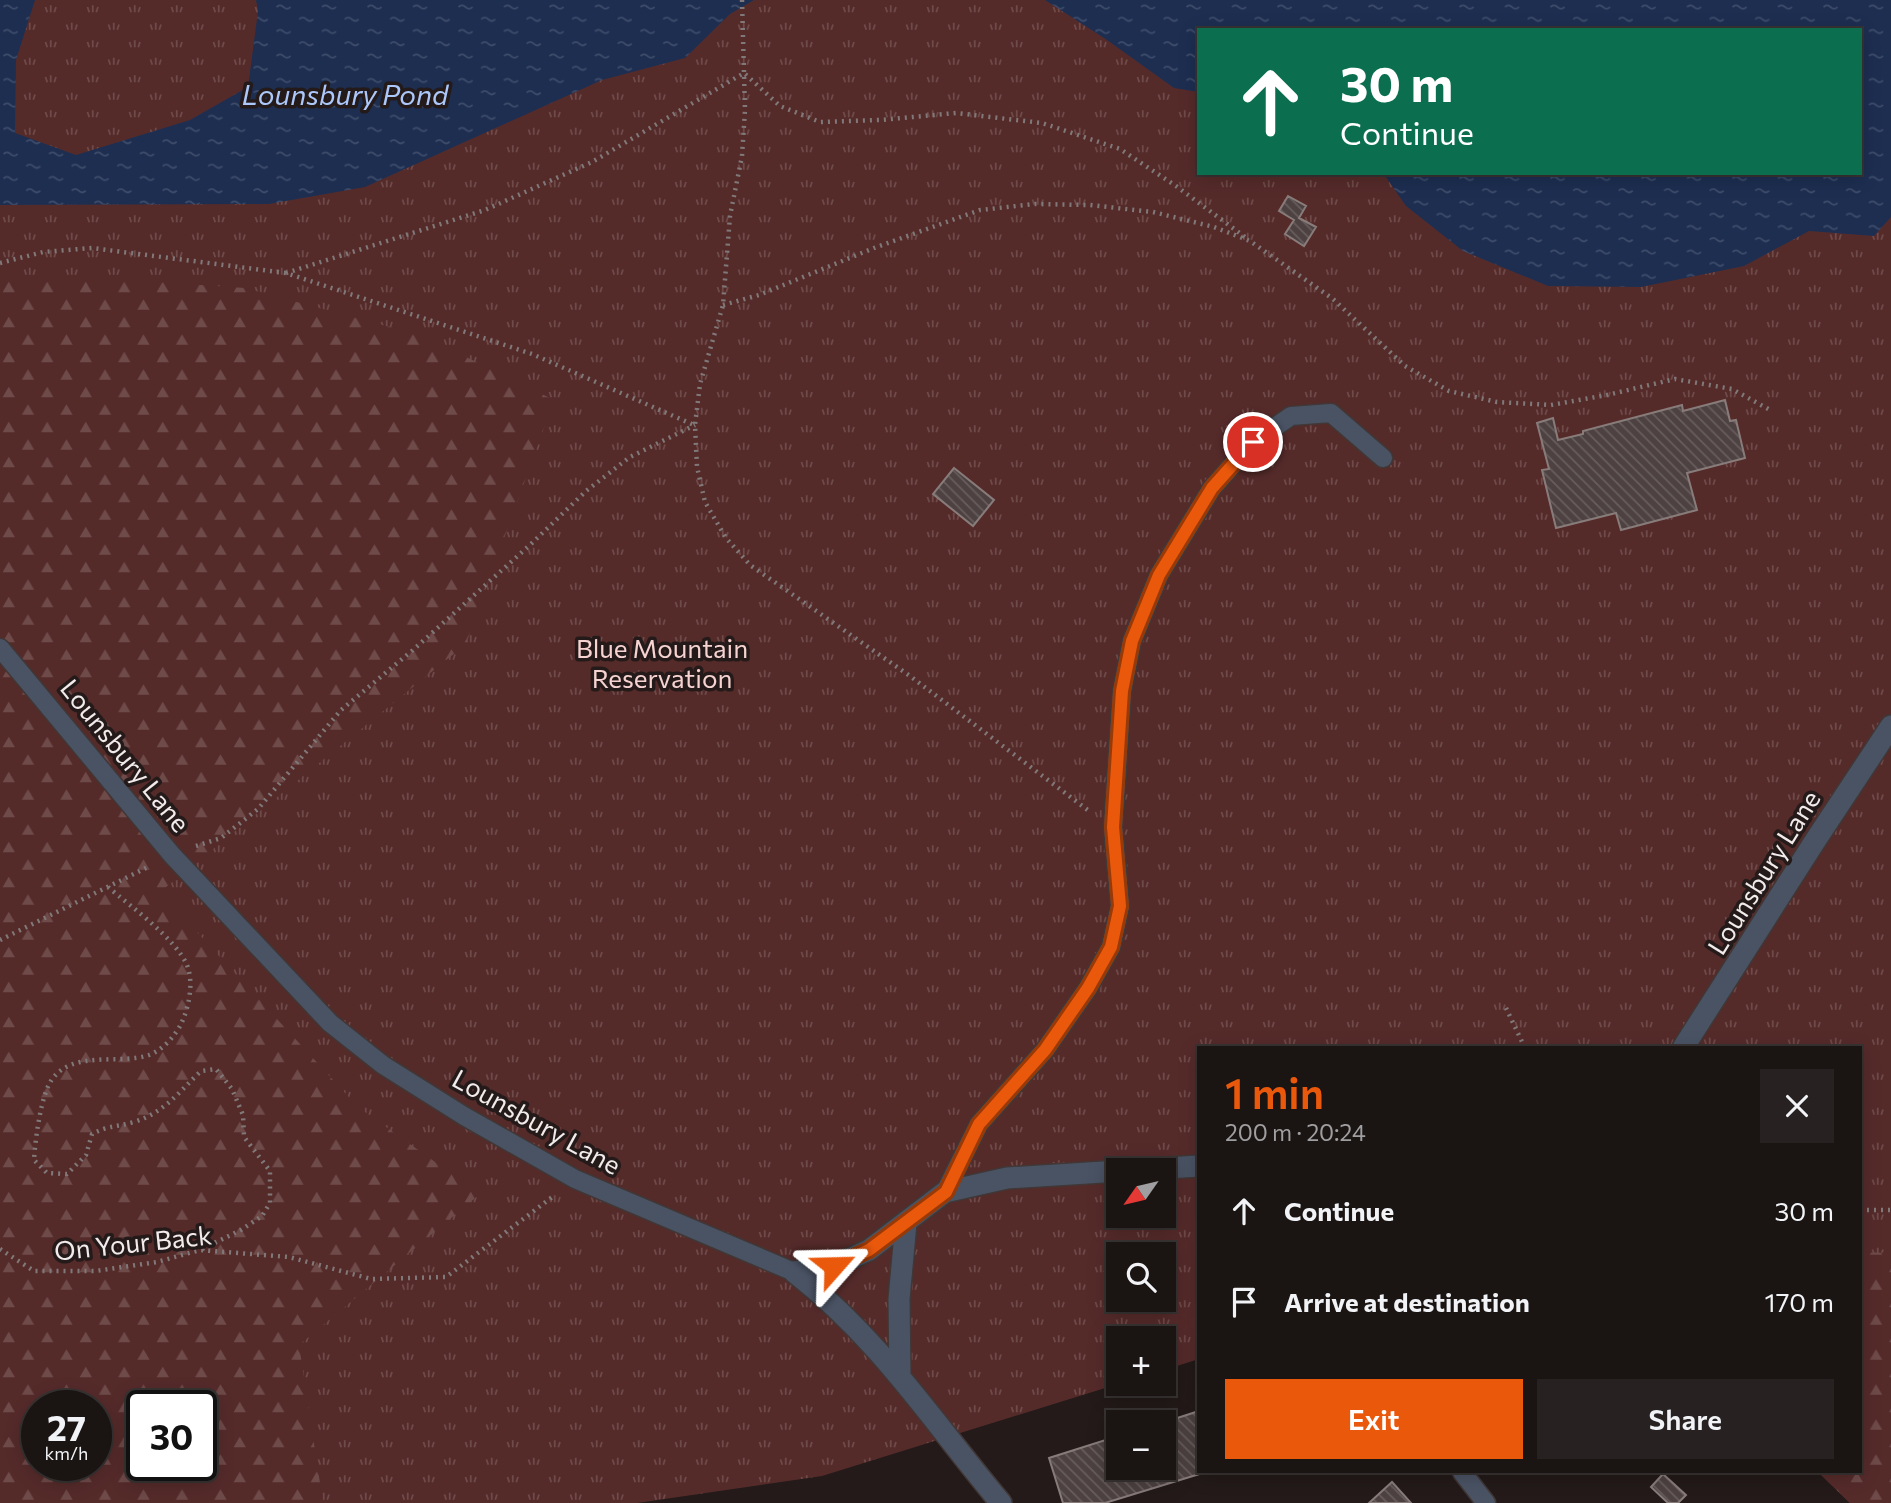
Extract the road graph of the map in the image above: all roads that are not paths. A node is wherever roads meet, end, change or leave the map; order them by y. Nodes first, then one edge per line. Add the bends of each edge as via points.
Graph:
1 (1383, 458) dead end
2 (0, 648) edge
3 (1891, 726) edge
4 (1685, 1046) edge
5 (1197, 1166) edge
6 (946, 1192) junction
7 (906, 1223) junction
8 (794, 1272) junction
9 (900, 1376) junction
10 (1463, 1473) edge
11 (1001, 1503) edge
12 (1486, 1503) edge

1 - 6 lane via 1331,413 1291,416 1253,442 1212,488 1159,575 1132,641 1122,691 1113,827 1120,906 1111,947 1045,1050 979,1124
2 - 8 lane, Lounsbury Lane via 172,855 330,1023 383,1065 575,1179
3 - 4 street, Lounsbury Lane
5 - 6 street via 1007,1178
6 - 7 street
7 - 8 street via 869,1250 834,1266
7 - 9 street via 900,1286
8 - 9 street via 846,1315
9 - 11 street
10 - 12 lane

